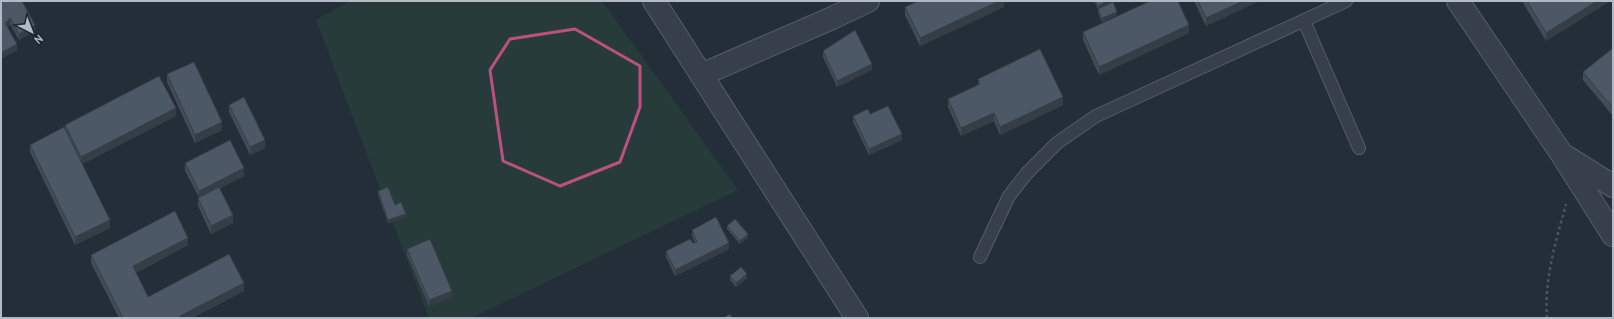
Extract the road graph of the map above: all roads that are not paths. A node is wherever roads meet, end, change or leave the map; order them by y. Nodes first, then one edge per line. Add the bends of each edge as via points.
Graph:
1 (654, 1) edge
2 (868, 1) edge
3 (1346, 1) edge
4 (1458, 1) edge
5 (1304, 21) junction
6 (700, 75) junction
7 (1359, 148) dead end
8 (1561, 153) junction
9 (1613, 186) edge
10 (1613, 236) edge
11 (980, 257) dead end
12 (857, 318) edge

1 - 6 street
2 - 6 street
3 - 5 lane
4 - 8 street
5 - 7 lane
5 - 11 lane via 1096,116 1057,143 1027,173 1009,196
6 - 12 street
8 - 9 street
8 - 10 street

